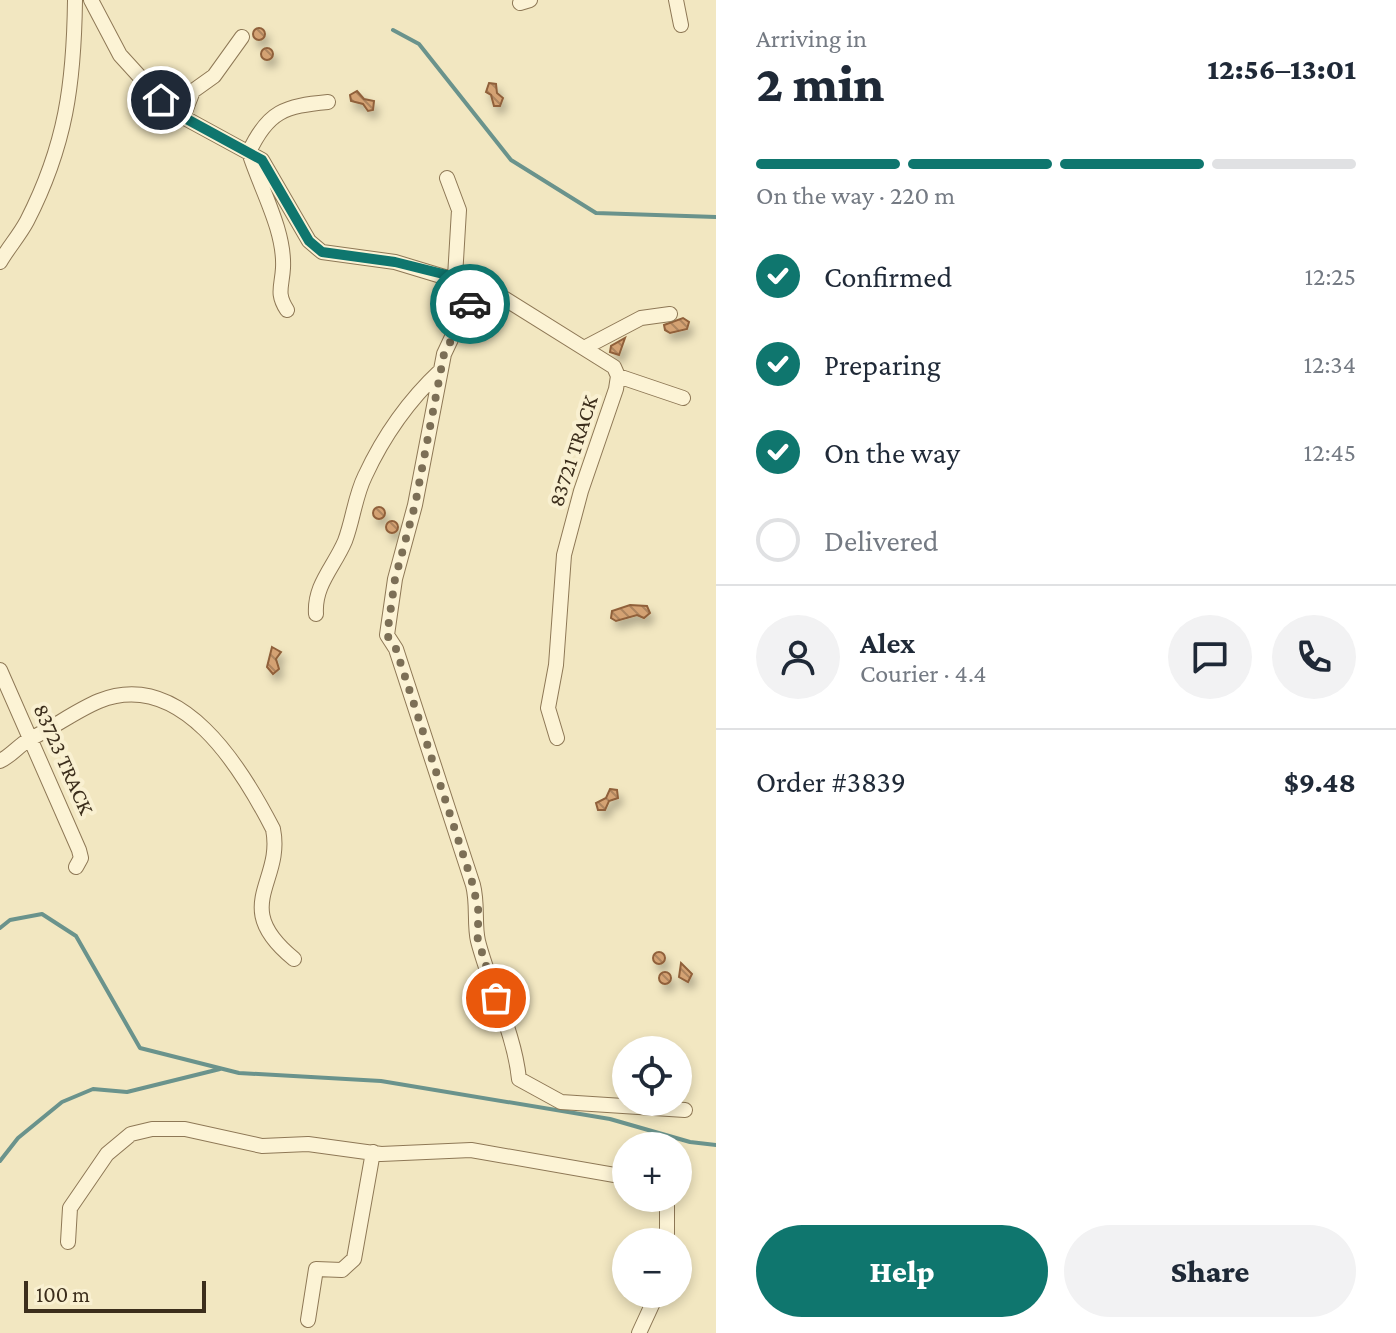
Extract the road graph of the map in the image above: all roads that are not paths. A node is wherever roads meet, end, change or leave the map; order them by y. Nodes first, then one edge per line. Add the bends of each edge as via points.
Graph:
1 (75, 0) edge
2 (91, 0) edge
3 (676, 0) edge
4 (681, 25) dead end
5 (242, 37) dead end
6 (328, 102) dead end
7 (183, 117) junction
8 (249, 152) junction
9 (447, 178) dead end
10 (0, 262) edge
11 (455, 277) junction
12 (475, 288) junction
13 (287, 310) dead end
14 (670, 314) dead end
15 (584, 348) junction
16 (441, 370) junction
17 (618, 376) junction
18 (683, 398) dead end
19 (316, 614) dead end
20 (0, 670) edge
21 (557, 738) dead end
22 (29, 740) junction
23 (0, 761) edge
24 (76, 867) dead end
25 (294, 959) dead end
26 (612, 1105) edge
27 (373, 1152) junction
28 (612, 1175) edge
29 (68, 1242) dead end
30 (651, 1308) edge
31 (308, 1320) dead end
32 (639, 1333) edge

1 - 10 street via 73,81 64,125 28,219
2 - 7 street, 83721 TRACK via 120,55
3 - 4 street
5 - 7 street via 214,76 193,91
6 - 8 street via 284,109 258,132
7 - 8 street, 83721 TRACK
8 - 11 street, 83721 TRACK via 270,171 309,241 322,252
8 - 13 street via 279,240 283,268 278,289
9 - 11 street via 459,210
11 - 12 street, 83721 TRACK
12 - 15 street, 83721 TRACK via 517,303
12 - 16 street
14 - 15 street via 641,318
15 - 17 street, 83721 TRACK via 614,367
16 - 19 street via 406,410 364,478 346,538 317,588
16 - 26 street via 387,635 473,885 477,936 519,1079 561,1102
17 - 18 street
17 - 21 street, 83721 TRACK via 564,555 548,708
20 - 22 street, 83723 TRACK
22 - 23 street
22 - 24 street, 83723 TRACK via 79,850
22 - 25 street via 98,702 136,692 168,700 188,713 222,752 273,829 262,914 269,934
27 - 28 street via 471,1150
27 - 29 street via 308,1144 262,1146 185,1129 140,1130 113,1146 73,1202
27 - 31 street via 354,1259 342,1270 316,1269
30 - 32 street

